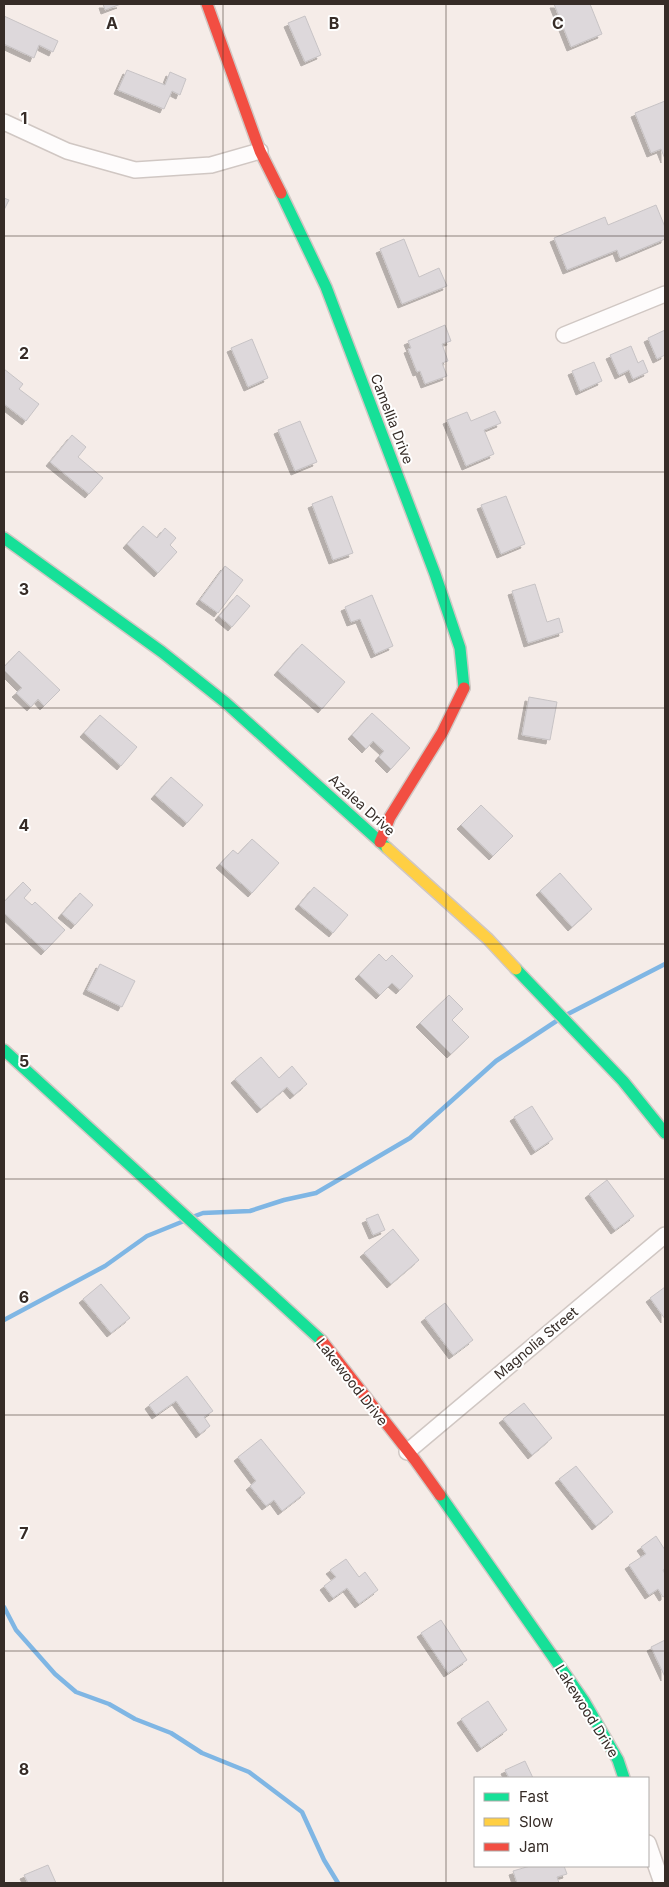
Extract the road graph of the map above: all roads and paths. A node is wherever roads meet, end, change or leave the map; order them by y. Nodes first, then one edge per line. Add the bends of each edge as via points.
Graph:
1 (207, 4) edge
2 (4, 122) edge
3 (260, 151) junction
4 (665, 294) edge
5 (564, 335) dead end
6 (4, 538) edge
7 (380, 842) junction
8 (4, 1050) edge
9 (665, 1133) edge
10 (665, 1235) edge
11 (407, 1452) junction
12 (624, 1777) edge
13 (649, 1846) edge
14 (662, 1878) edge

1 - 3 street, Camellia Drive
2 - 3 street via 67,151 135,170 211,165
3 - 7 street, Camellia Drive via 326,287 460,648 464,690 442,733 390,817
4 - 5 street
6 - 7 street, Azalea Drive via 176,663
7 - 9 street, Azalea Drive via 488,939 623,1080
8 - 11 street, Lakewood Drive via 323,1342
10 - 11 street, Magnolia Street
11 - 12 street, Lakewood Drive via 584,1701 618,1760
13 - 14 street

